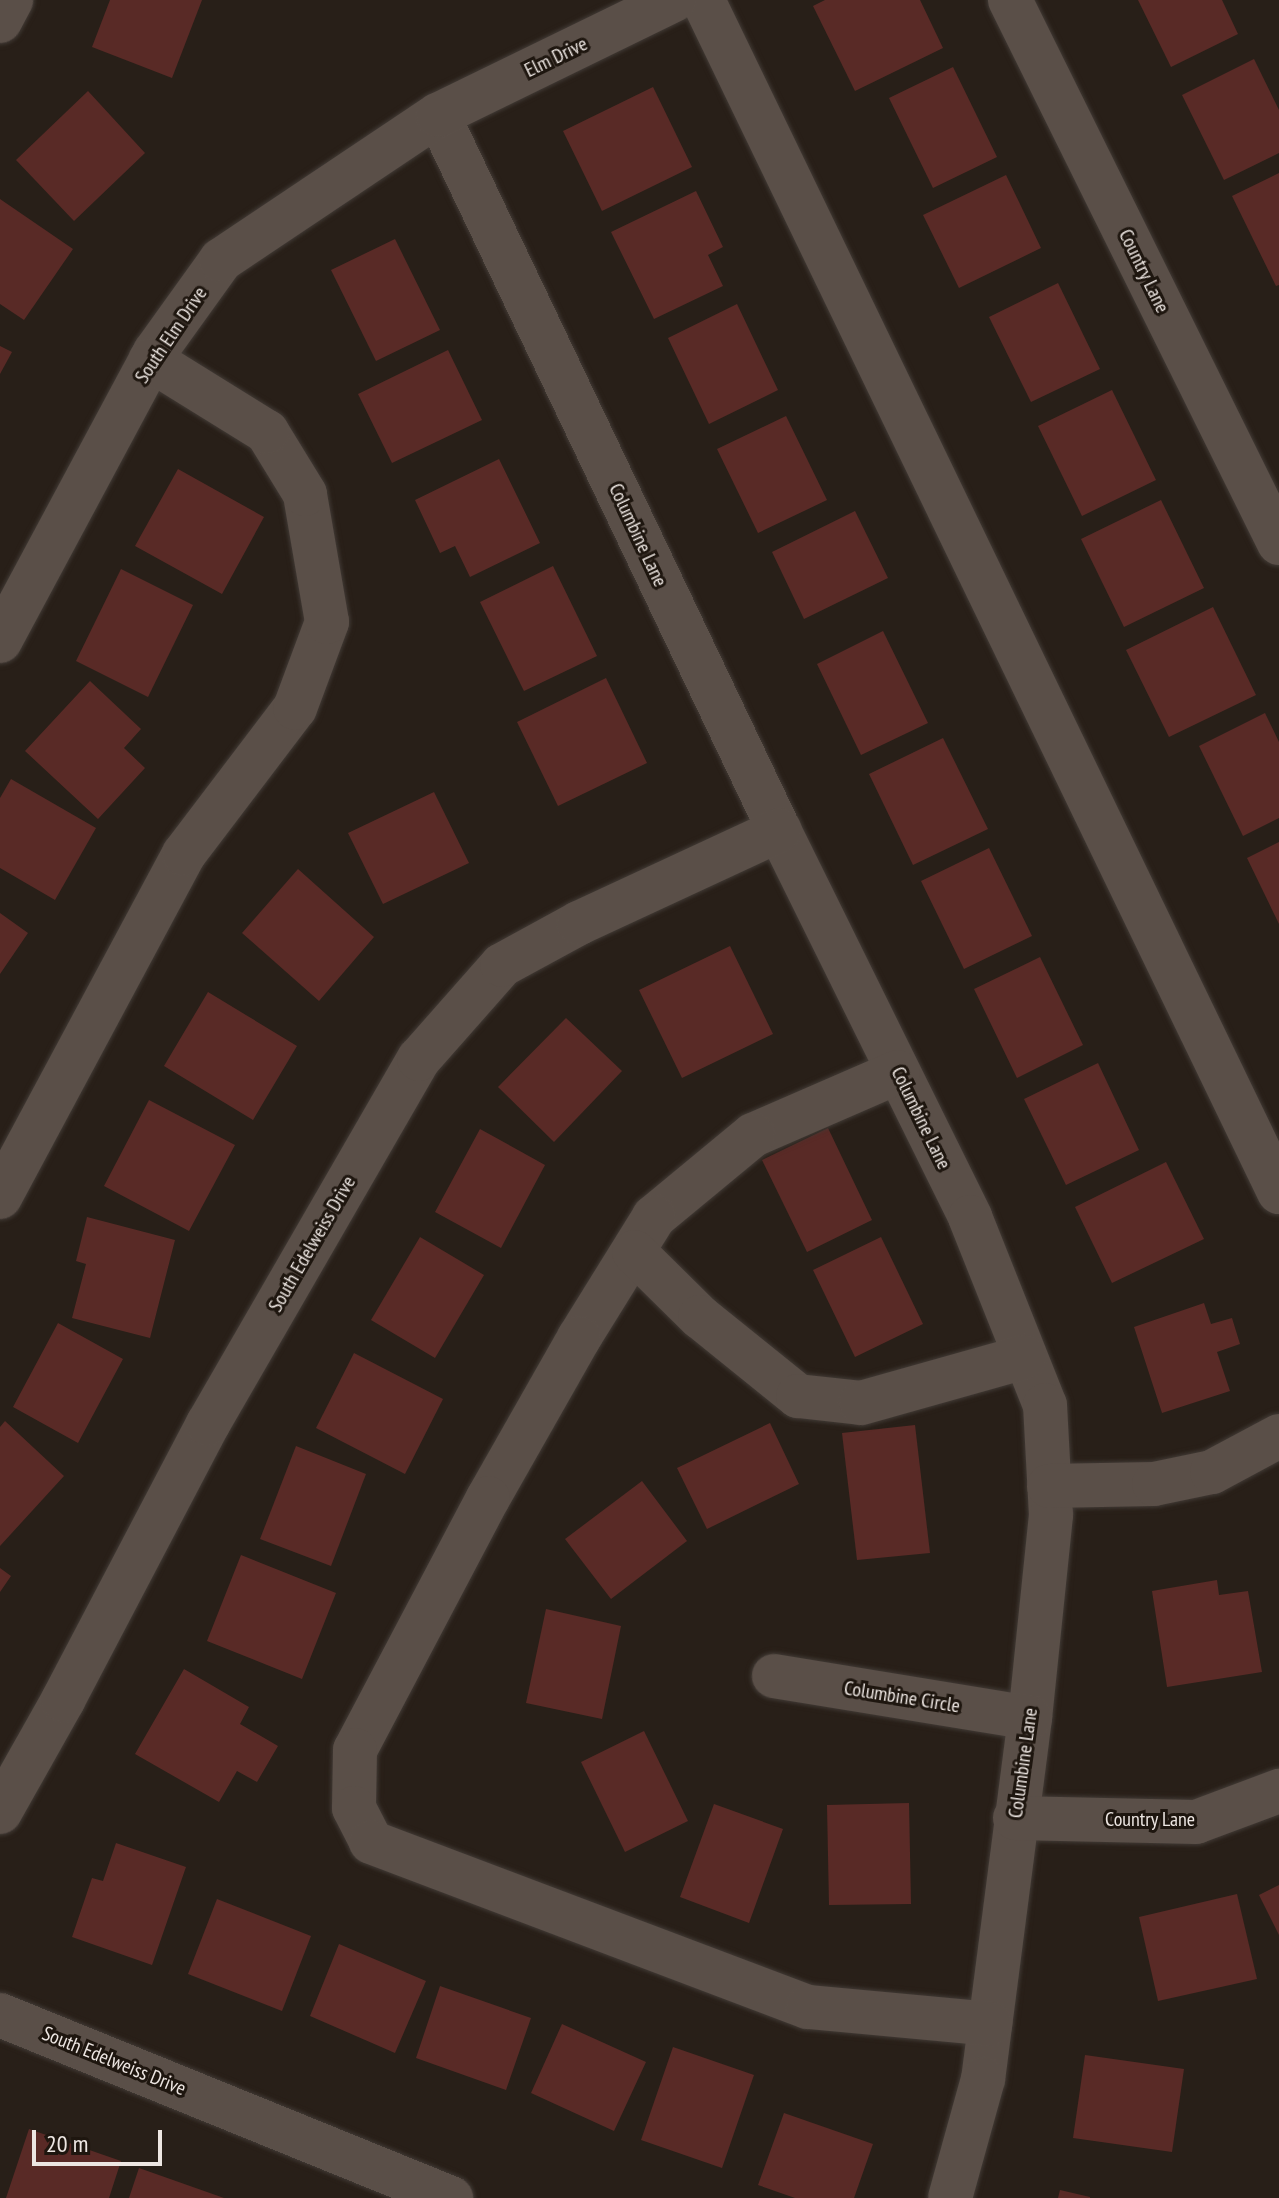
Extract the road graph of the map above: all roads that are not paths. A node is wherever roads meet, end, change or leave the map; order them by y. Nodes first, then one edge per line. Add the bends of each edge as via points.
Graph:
1 (11, 0) edge
2 (674, 0) edge
3 (703, 0) edge
4 (1010, 0) edge
5 (0, 21) edge
6 (438, 115) junction
7 (151, 360) junction
8 (1279, 543) edge
9 (0, 641) edge
10 (779, 830) junction
11 (898, 1072) junction
12 (1279, 1192) edge
13 (0, 1197) edge
14 (634, 1252) junction
15 (1025, 1357) junction
16 (1279, 1436) edge
17 (1049, 1486) junction
18 (774, 1676) dead end
19 (1030, 1718) junction
20 (1279, 1791) edge
21 (0, 1812) edge
22 (1015, 1818) junction
23 (0, 2015) edge
24 (990, 2024) junction
25 (451, 2198) edge
26 (950, 2198) edge

1 - 5 street
2 - 6 street, Elm Drive
3 - 12 street
4 - 8 street, Country Lane
6 - 7 street, South Elm Drive via 221,260
6 - 10 street, Columbine Lane
7 - 9 street, South Elm Drive
7 - 13 street via 267,432 305,494 327,622 295,708 184,854
10 - 11 street, Columbine Lane
10 - 21 street, South Edelweiss Drive via 579,923 502,965 419,1059 208,1424
11 - 14 street via 753,1135 654,1217
11 - 15 street, Columbine Lane via 970,1217
14 - 15 street via 700,1317 798,1396 861,1403
14 - 24 street via 488,1498 355,1750 354,1808 371,1842 808,2007
15 - 17 street, Columbine Lane via 1045,1405
16 - 17 street via 1212,1472 1154,1484
17 - 19 street, Columbine Lane via 1051,1515
18 - 19 street, Columbine Circle
19 - 22 street, Columbine Lane
20 - 22 street, Country Lane via 1196,1822
22 - 24 street, Columbine Lane
23 - 25 street, South Edelweiss Drive
24 - 26 street, Columbine Lane via 983,2079

